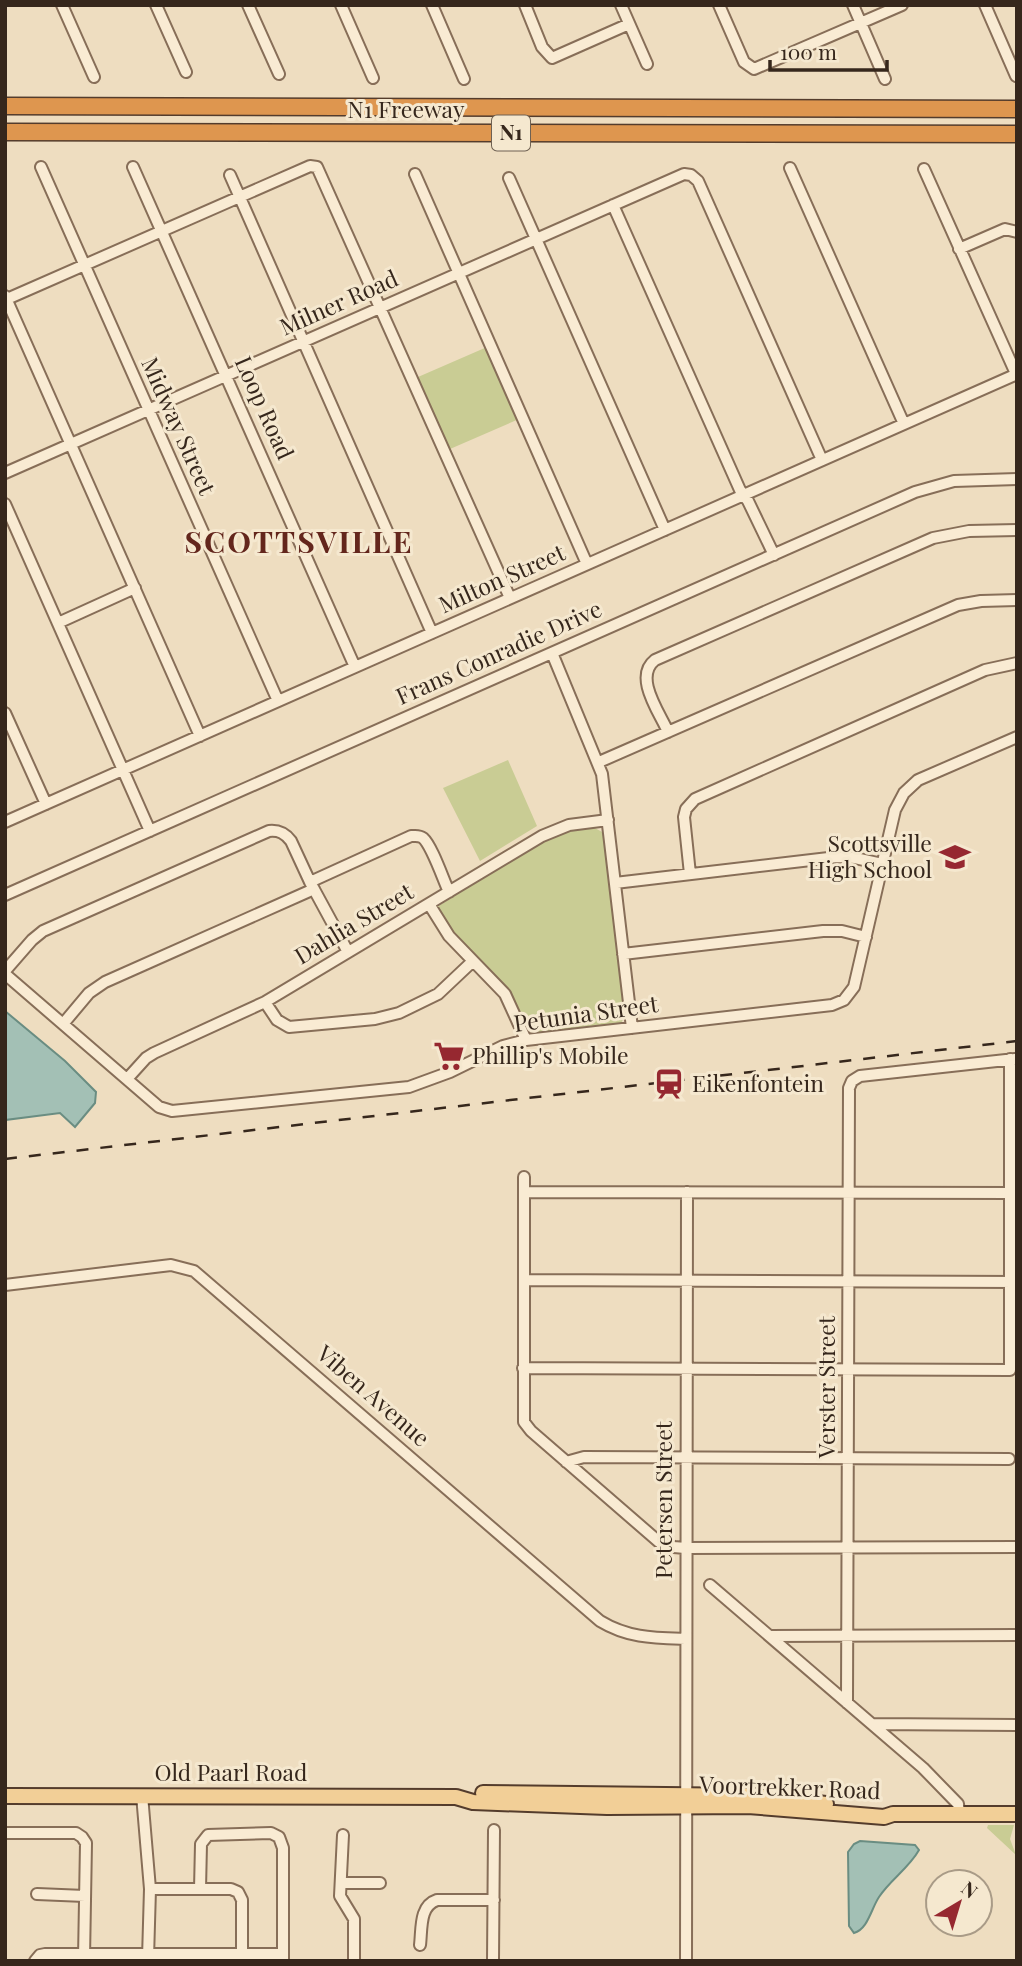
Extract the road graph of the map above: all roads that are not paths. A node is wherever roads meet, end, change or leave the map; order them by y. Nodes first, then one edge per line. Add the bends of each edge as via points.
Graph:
1 (62, 5) edge
2 (156, 5) edge
3 (248, 5) edge
4 (341, 5) edge
5 (432, 5) edge
6 (524, 5) edge
7 (621, 5) edge
8 (719, 5) edge
9 (853, 5) edge
10 (902, 5) edge
11 (985, 5) edge
12 (861, 23) junction
13 (629, 24) junction
14 (647, 64) dead end
15 (186, 72) dead end
16 (279, 74) dead end
17 (1016, 76) edge
18 (94, 77) dead end
19 (373, 78) dead end
20 (464, 79) dead end
21 (885, 79) dead end
22 (5, 106) edge
23 (1017, 109) edge
24 (5, 132) edge
25 (1017, 134) edge
26 (41, 167) dead end
27 (133, 167) dead end
28 (790, 168) dead end
29 (924, 169) dead end
30 (415, 174) dead end
31 (230, 175) dead end
32 (509, 178) dead end
33 (241, 197) junction
34 (613, 205) junction
35 (162, 231) junction
36 (1017, 232) edge
37 (536, 239) junction
38 (959, 249) junction
39 (85, 265) junction
40 (459, 273) junction
41 (6, 297) edge
42 (381, 307) junction
43 (304, 341) junction
44 (1016, 375) edge
45 (226, 376) junction
46 (149, 410) junction
47 (904, 424) junction
48 (71, 444) junction
49 (822, 460) junction
50 (5, 473) edge
51 (1017, 479) edge
52 (744, 495) junction
53 (5, 504) edge
54 (665, 530) junction
55 (1017, 530) edge
56 (774, 555) junction
57 (587, 564) junction
58 (135, 588) junction
59 (510, 598) junction
60 (1017, 600) edge
61 (58, 623) junction
62 (432, 633) junction
63 (552, 653) junction
64 (1017, 663) edge
65 (355, 667) junction
66 (278, 702) junction
67 (5, 713) edge
68 (668, 732) junction
69 (200, 736) junction
70 (1017, 737) edge
71 (599, 762) junction
72 (123, 770) junction
73 (46, 804) junction
74 (608, 820) junction
75 (5, 822) edge
76 (150, 831) junction
77 (882, 864) junction
78 (690, 874) junction
79 (615, 883) junction
80 (312, 886) junction
81 (449, 891) junction
82 (5, 895) edge
83 (429, 904) junction
84 (866, 937) junction
85 (348, 952) junction
86 (623, 954) junction
87 (473, 961) junction
88 (5, 973) edge
89 (265, 1002) junction
90 (63, 1024) junction
91 (632, 1028) junction
92 (527, 1040) junction
93 (1013, 1059) edge
94 (127, 1079) junction
95 (1013, 1104) edge
96 (524, 1177) dead end
97 (525, 1192) junction
98 (687, 1192) junction
99 (848, 1193) junction
100 (1013, 1193) edge
101 (524, 1280) junction
102 (687, 1280) junction
103 (848, 1281) junction
104 (1013, 1282) edge
105 (5, 1285) edge
106 (523, 1368) junction
107 (686, 1369) junction
108 (848, 1370) junction
109 (685, 1458) junction
110 (848, 1458) junction
111 (1009, 1459) dead end
112 (566, 1462) junction
113 (847, 1546) junction
114 (1017, 1547) edge
115 (685, 1548) junction
116 (710, 1586) dead end
117 (847, 1635) junction
118 (1017, 1635) edge
119 (770, 1636) junction
120 (685, 1639) junction
121 (847, 1703) junction
122 (872, 1724) junction
123 (1017, 1725) edge
124 (142, 1795) junction
125 (5, 1796) edge
126 (686, 1801) junction
127 (959, 1814) junction
128 (1017, 1814) edge
129 (494, 1830) dead end
130 (5, 1833) edge
131 (343, 1835) dead end
132 (341, 1883) junction
133 (380, 1883) dead end
134 (150, 1889) junction
135 (200, 1889) junction
136 (37, 1894) dead end
137 (85, 1896) junction
138 (494, 1900) junction
139 (421, 1945) dead end
140 (242, 1954) junction
141 (84, 1957) edge
142 (148, 1957) edge
143 (283, 1958) edge
144 (35, 1961) edge
145 (354, 1961) edge
146 (494, 1961) edge
147 (686, 1961) edge

1 - 18 street
2 - 15 street
3 - 16 street
4 - 19 street
5 - 20 street
6 - 13 street via 550,57
7 - 13 street
8 - 12 street via 744,62 754,69
9 - 12 street
10 - 12 street
11 - 17 street
12 - 21 street
13 - 14 street
22 - 23 highway, N1 Freeway / N1
24 - 25 highway, N1 Freeway / N1
26 - 39 street, Midway Street
27 - 35 street, Loop Road
28 - 47 street
29 - 38 street
30 - 40 street
31 - 33 street
32 - 37 street
33 - 35 street
33 - 42 street via 310,166 317,167
33 - 43 street
34 - 37 street, Milner Road
34 - 49 street, Milner Road via 680,175 698,181
34 - 52 street
35 - 39 street
35 - 45 street, Loop Road
36 - 38 street via 1004,229
37 - 40 street, Milner Road
37 - 54 street
38 - 44 street
39 - 41 street
39 - 46 street, Midway Street
40 - 42 street, Milner Road
40 - 57 street
41 - 48 street
42 - 43 street, Milner Road
42 - 59 street
43 - 45 street, Milner Road
43 - 62 street
44 - 47 street, Milton Street
45 - 46 street, Milner Road
45 - 65 street, Loop Road
46 - 48 street, Milner Road
46 - 66 street, Midway Street
47 - 49 street, Milton Street
48 - 50 street, Milner Road
48 - 58 street
49 - 52 street, Milton Street
51 - 56 street, Frans Conradie Drive via 966,480 928,488
52 - 54 street, Milton Street
52 - 56 street
53 - 61 street
54 - 57 street, Milton Street
55 - 68 street via 969,531 933,538 655,660 647,668 646,679
56 - 63 street, Frans Conradie Drive
57 - 59 street, Milton Street
58 - 61 street
58 - 69 street
59 - 62 street, Milton Street
60 - 68 street via 958,605
61 - 72 street
62 - 65 street, Milton Street
63 - 71 street
63 - 76 street, Frans Conradie Drive
64 - 78 street via 985,670 695,799 684,817
65 - 66 street, Milton Street
66 - 69 street, Milton Street
67 - 73 street
68 - 71 street
69 - 72 street, Milton Street
70 - 77 street, Petunia Street via 909,788 895,810
71 - 74 street
72 - 73 street, Milton Street
72 - 76 street
73 - 75 street, Milton Street
74 - 79 street
74 - 81 street, Dahlia Street via 556,830
76 - 82 street, Frans Conradie Drive
77 - 78 street via 837,857
77 - 84 street, Petunia Street
78 - 79 street
79 - 86 street
80 - 81 street via 419,836
80 - 85 street
80 - 88 street via 287,835 269,831 43,931
80 - 90 street via 105,982 89,993
81 - 83 street, Dahlia Street
83 - 85 street, Dahlia Street
83 - 87 street via 449,936
84 - 86 street via 823,931
84 - 91 street, Petunia Street via 854,987 838,1003
85 - 89 street, Dahlia Street
86 - 91 street
87 - 89 street via 438,994 375,1019 289,1027 277,1020
87 - 92 street via 505,994
88 - 90 street, Petunia Street
89 - 94 street, Dahlia Street via 153,1053
90 - 94 street, Petunia Street
91 - 92 street, Petunia Street
92 - 94 street, Petunia Street via 409,1087 187,1111 159,1107
93 - 95 street
93 - 99 street, Verster Street via 860,1076 852,1081
95 - 100 street
96 - 97 street
97 - 98 street
97 - 101 street
98 - 99 street
98 - 102 street, Petersen Street
99 - 100 street
99 - 103 street, Verster Street
100 - 104 street
101 - 102 street
101 - 106 street
102 - 103 street
102 - 107 street, Petersen Street
103 - 104 street
103 - 108 street, Verster Street
104 - 108 street via 1010,1370
105 - 120 street, Viben Avenue via 171,1265 194,1271 600,1621 638,1637
106 - 107 street
106 - 112 street via 524,1422
107 - 108 street
107 - 109 street, Petersen Street
108 - 110 street, Verster Street
109 - 110 street
109 - 112 street via 584,1457
109 - 115 street, Petersen Street
110 - 111 street
110 - 113 street, Verster Street
112 - 115 street via 659,1542
113 - 114 street
113 - 115 street
113 - 117 street, Verster Street
115 - 120 street, Petersen Street
116 - 119 street
117 - 118 street
117 - 119 street
117 - 121 street, Verster Street
119 - 121 street
120 - 126 street, Petersen Street
121 - 122 street
122 - 123 street
122 - 127 street via 949,1793
124 - 125 main road, Old Paarl Road
124 - 126 main road, Old Paarl Road via 456,1797 607,1807
124 - 134 street
126 - 127 main road, Voortrekker Road via 786,1798 893,1814
126 - 147 street, Petersen Street
127 - 128 main road, Voortrekker Road
129 - 138 street
130 - 137 street via 80,1835 86,1843
131 - 132 street
132 - 133 street
132 - 145 street via 341,1898 354,1919
134 - 135 street
134 - 142 street
135 - 140 street via 231,1889 240,1894
135 - 143 street via 205,1836 277,1835 283,1844
136 - 137 street
137 - 141 street
138 - 139 street via 430,1903 423,1916
138 - 146 street
140 - 142 street
140 - 143 street
141 - 142 street
141 - 144 street via 45,1954

